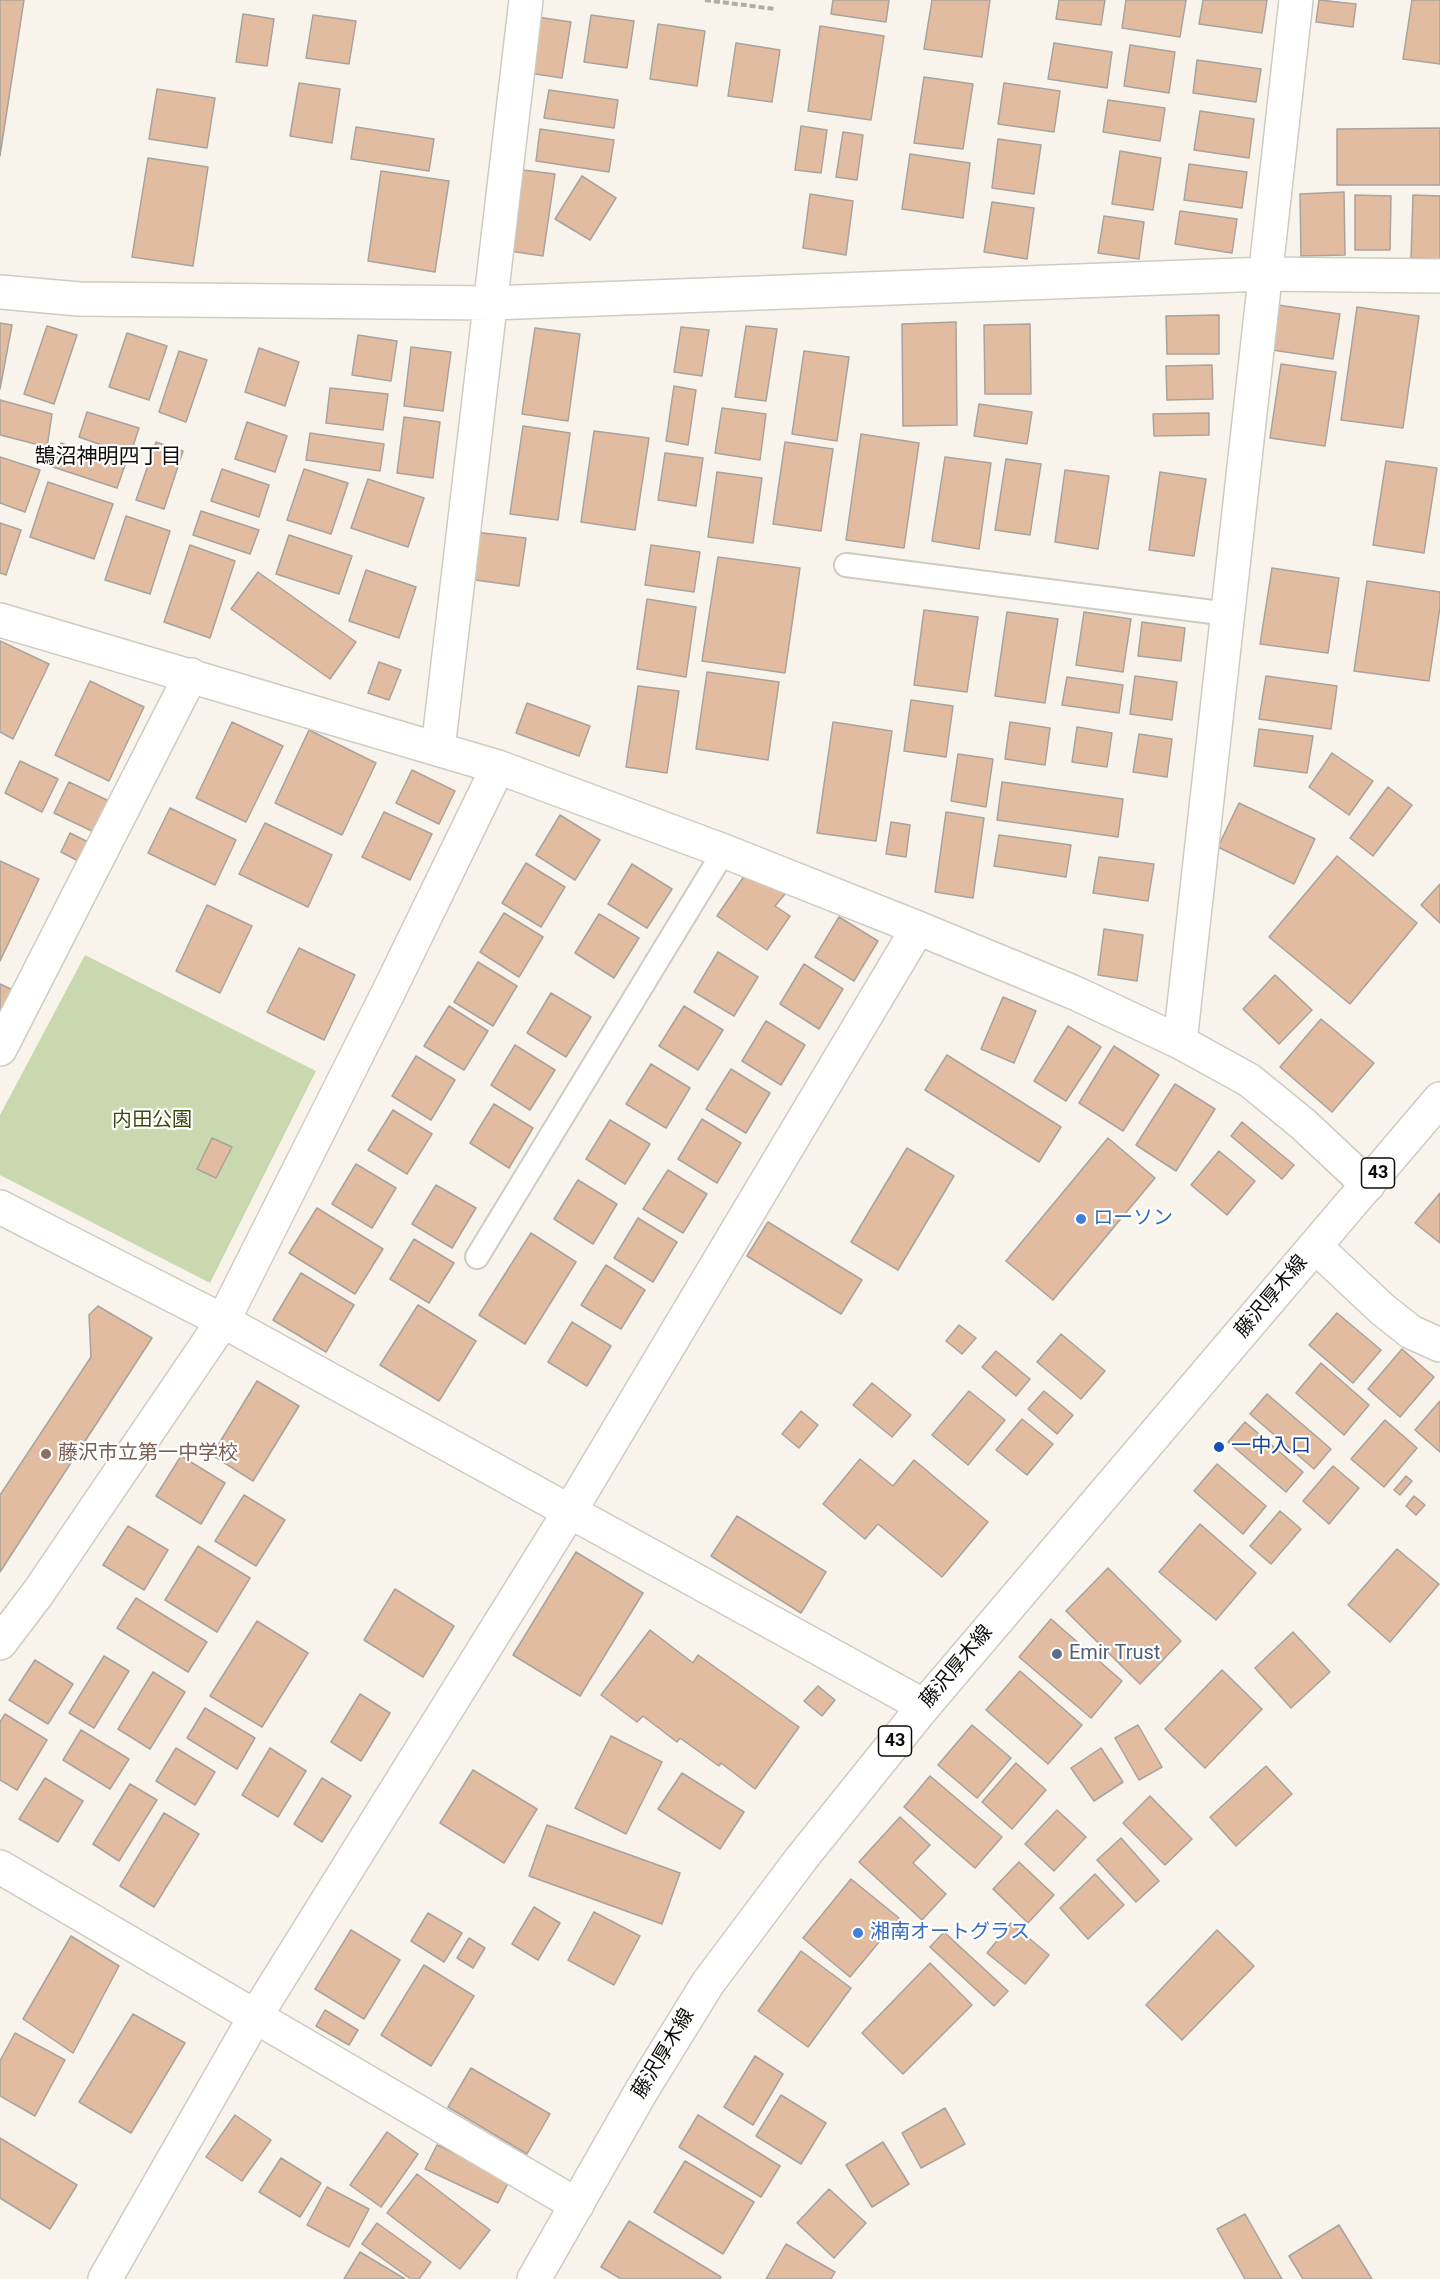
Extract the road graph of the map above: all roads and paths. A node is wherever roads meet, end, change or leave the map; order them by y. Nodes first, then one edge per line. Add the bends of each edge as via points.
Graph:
1 (526, 0) edge
2 (705, 0) edge
3 (1296, 0) edge
4 (775, 9) dead end
5 (1266, 274) junction
6 (1440, 276) edge
7 (0, 292) edge
8 (491, 303) junction
9 (846, 565) dead end
10 (1228, 614) junction
11 (0, 620) edge
12 (190, 675) junction
13 (438, 749) junction
14 (498, 767) junction
15 (724, 850) junction
16 (918, 928) junction
17 (1180, 1042) junction
18 (0, 1049) edge
19 (1440, 1099) edge
20 (1368, 1185) junction
21 (0, 1207) edge
22 (1316, 1247) junction
23 (477, 1257) dead end
24 (223, 1321) junction
25 (1440, 1345) edge
26 (570, 1511) junction
27 (0, 1643) edge
28 (924, 1706) junction
29 (0, 1868) edge
30 (255, 2017) junction
31 (577, 2205) junction
32 (105, 2279) edge
33 (534, 2279) edge

1 - 8 street
2 - 4 path
3 - 5 street
5 - 6 street
5 - 8 street
5 - 10 street
7 - 8 street via 79,299
8 - 13 street
9 - 10 lane
10 - 17 street
11 - 12 street
12 - 13 street
12 - 18 street
13 - 14 street
14 - 15 street
14 - 24 street
15 - 16 street
15 - 23 lane
16 - 17 street via 1075,993
16 - 26 street
17 - 20 street via 1249,1080
19 - 20 street, 藤沢厚木線 / 43
20 - 22 street, 藤沢厚木線 / 43
21 - 24 street
22 - 25 street via 1411,1332
22 - 28 street, 藤沢厚木線 / 43
24 - 26 street
24 - 27 street
26 - 28 street
26 - 30 street
28 - 31 street, 藤沢厚木線 / 43 via 801,1858 708,1983
29 - 30 street
30 - 31 street
30 - 32 street
31 - 33 street, 藤沢厚木線 / 43

